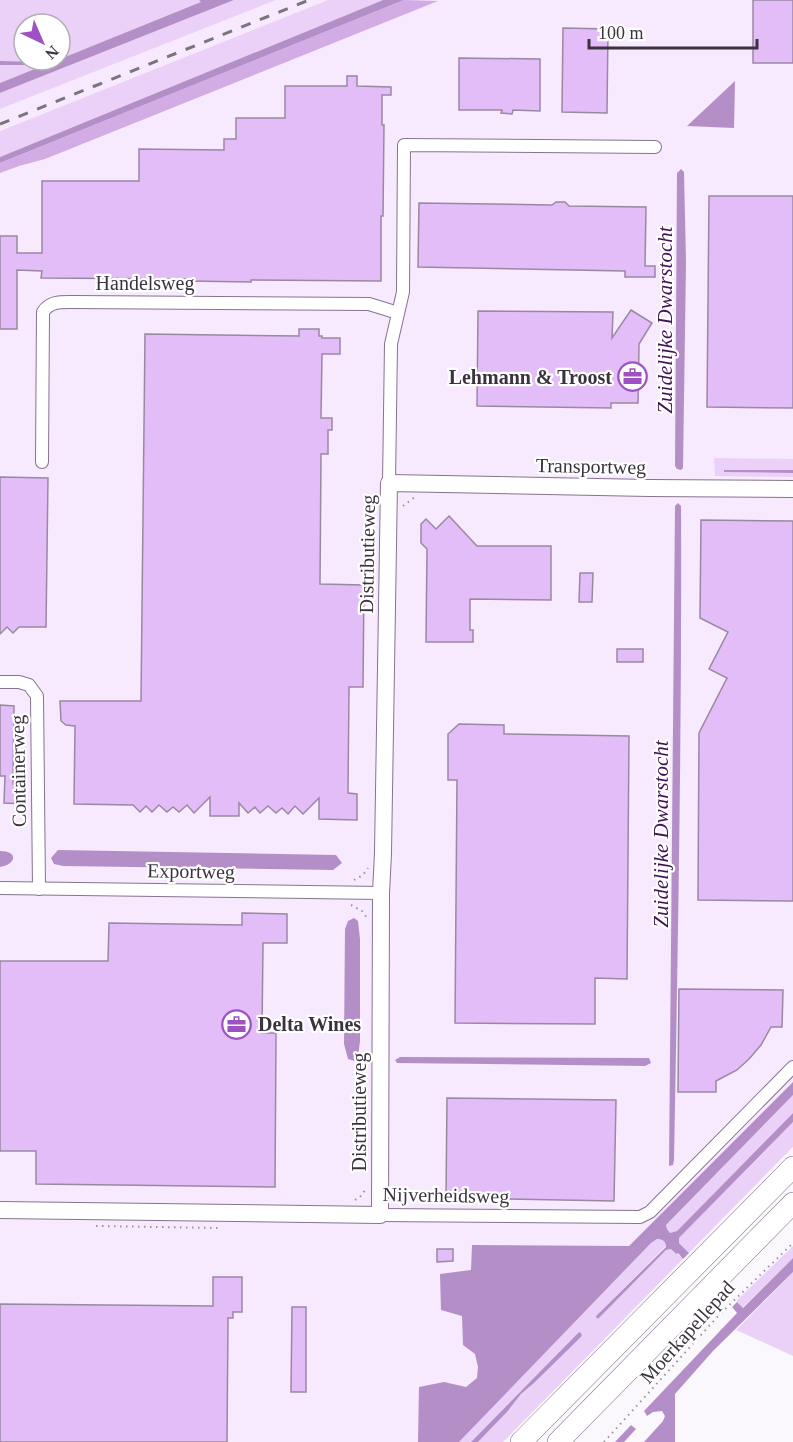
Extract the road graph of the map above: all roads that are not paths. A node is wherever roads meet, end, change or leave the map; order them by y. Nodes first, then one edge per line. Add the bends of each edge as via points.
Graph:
1 (655, 147) dead end
2 (399, 314) junction
3 (42, 462) dead end
4 (389, 483) junction
5 (793, 489) edge
6 (0, 682) edge
7 (0, 888) edge
8 (39, 889) junction
9 (381, 893) junction
10 (793, 1067) edge
11 (793, 1167) edge
12 (793, 1203) edge
13 (0, 1210) edge
14 (380, 1215) junction
15 (686, 1311) junction
16 (521, 1442) edge
17 (558, 1442) edge
18 (574, 1442) edge

1 - 2 street, Distributieweg via 404,146 403,292
2 - 3 street, Handelsweg via 369,304 53,303 43,312
2 - 4 street, Distributieweg via 391,344
4 - 5 street, Transportweg
4 - 9 street, Distributieweg
6 - 8 street, Containerweg via 29,684 37,696
7 - 8 street, Exportweg
8 - 9 street, Exportweg
9 - 14 street, Distributieweg
10 - 14 street, Nijverheidsweg via 650,1212 640,1217
11 - 16 highway
12 - 15 highway
13 - 14 street, Nijverheidsweg
15 - 17 highway
15 - 18 highway

